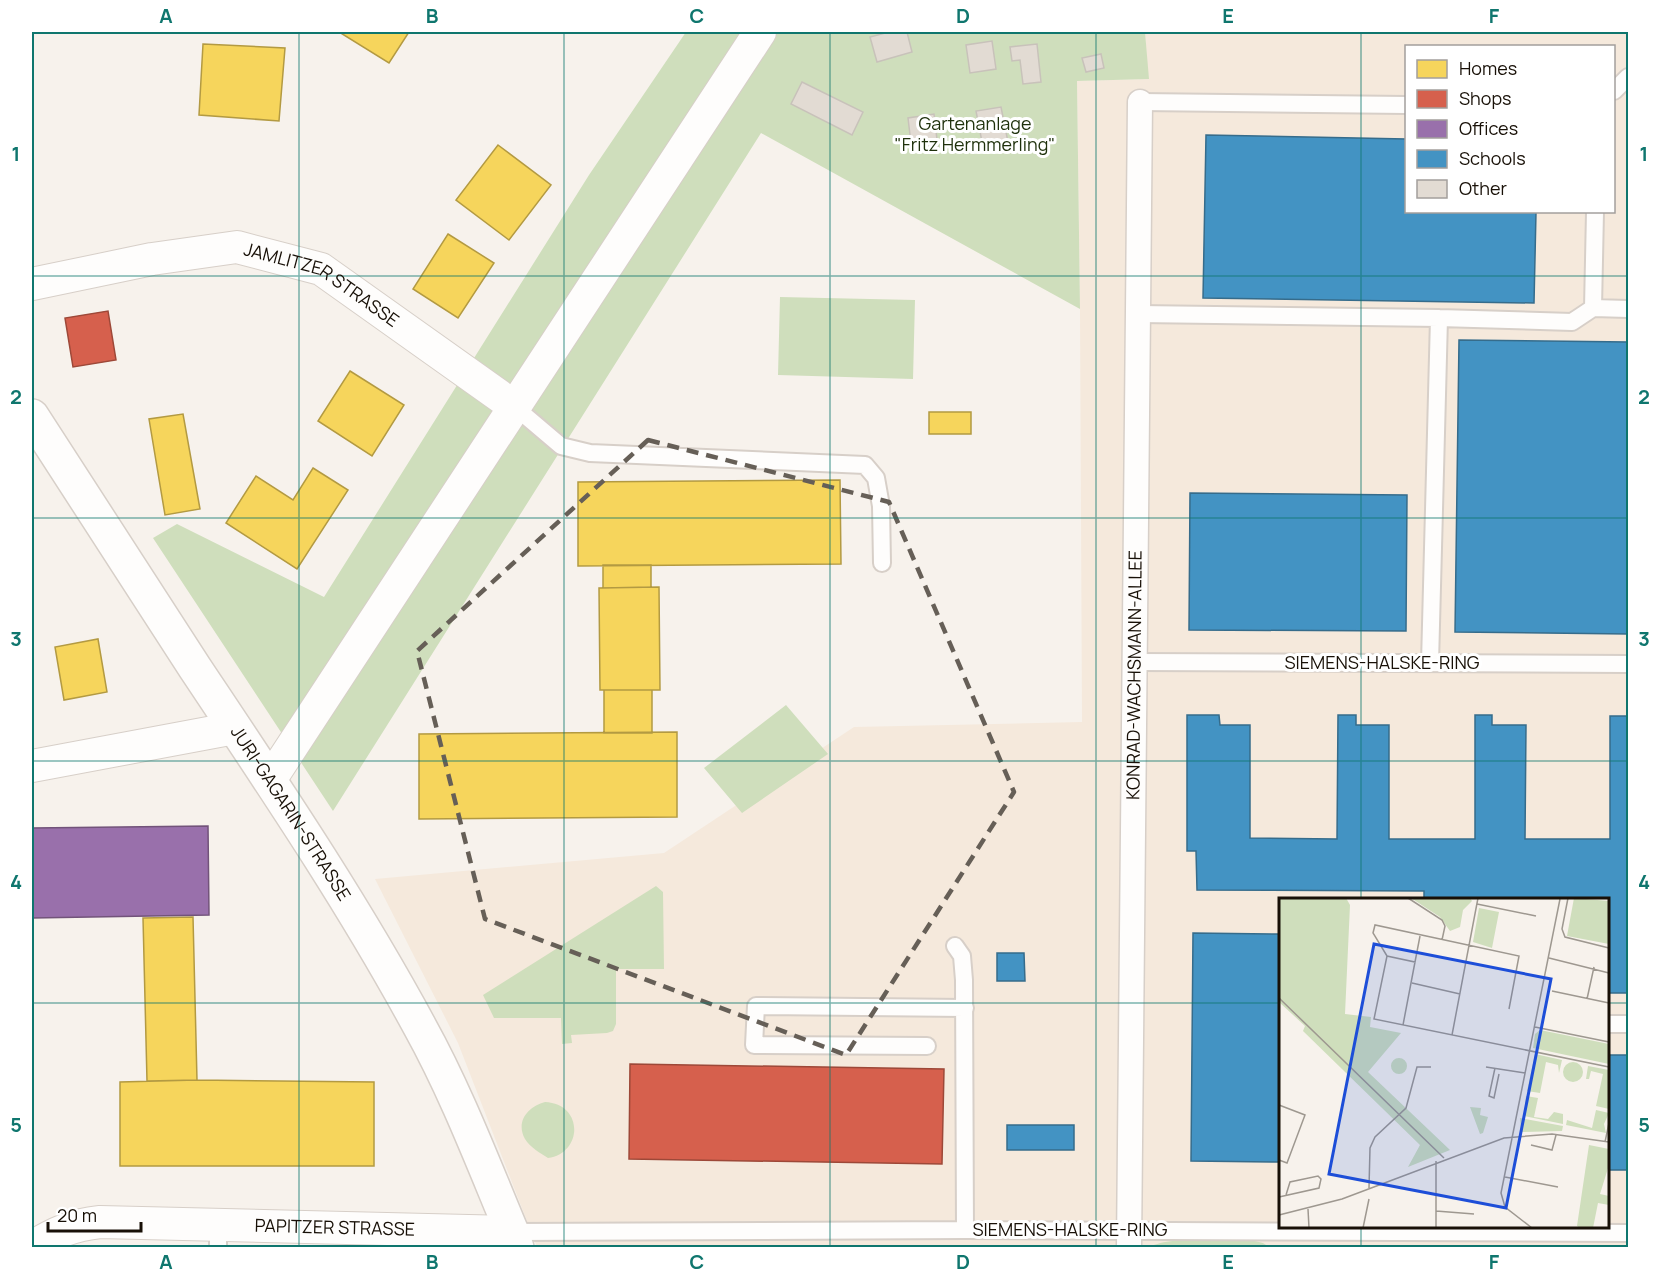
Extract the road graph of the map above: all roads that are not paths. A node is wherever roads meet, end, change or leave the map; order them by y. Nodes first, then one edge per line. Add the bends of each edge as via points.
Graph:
1 (760, 32) edge
2 (1629, 77) edge
3 (1615, 90) edge
4 (1140, 102) joint
5 (1405, 105) edge
6 (1595, 213) edge
7 (32, 284) edge
8 (1593, 308) junction
9 (1629, 309) edge
10 (1139, 314) junction
11 (1439, 318) junction
12 (515, 407) junction
13 (32, 416) edge
14 (882, 563) dead end
15 (1135, 662) junction
16 (1430, 663) junction
17 (1629, 664) edge
18 (235, 728) junction
19 (32, 766) edge
20 (270, 780) junction
21 (955, 946) dead end
22 (964, 1008) junction
23 (1609, 1024) edge
24 (1629, 1024) edge
25 (927, 1046) dead end
26 (965, 1230) junction
27 (1629, 1233) edge
28 (218, 1236) edge
29 (1129, 1239) edge
30 (1298, 1239) edge
31 (514, 1240) edge
32 (42, 1241) edge

1 - 12 street
2 - 3 lane
4 - 5 lane
4 - 10 street, KONRAD-WACHSMANN-ALLEE
6 - 8 lane
7 - 12 street, JAMLITZER STRASSE via 152,260 237,247 248,249 321,269
8 - 9 lane
8 - 11 lane via 1572,322
10 - 11 lane
10 - 15 street, KONRAD-WACHSMANN-ALLEE
11 - 16 lane
12 - 14 lane via 561,446 590,453 865,465 876,478 881,506
12 - 20 street
13 - 18 street, JURI-GAGARIN-STRASSE
15 - 16 lane, SIEMENS-HALSKE-RING
15 - 29 street, KONRAD-WACHSMANN-ALLEE
16 - 17 lane, SIEMENS-HALSKE-RING
18 - 19 street
18 - 20 street, JURI-GAGARIN-STRASSE
20 - 31 street, JURI-GAGARIN-STRASSE via 377,950 422,1030
21 - 22 lane via 962,956
22 - 25 lane via 756,1006 754,1045
22 - 26 lane
23 - 24 lane
26 - 29 lane, SIEMENS-HALSKE-RING
26 - 31 lane, SIEMENS-HALSKE-RING
27 - 30 lane, SIEMENS-HALSKE-RING
28 - 31 street, PAPITZER STRASSE
28 - 32 street, PAPITZER STRASSE via 100,1222 77,1225
29 - 30 lane, SIEMENS-HALSKE-RING

